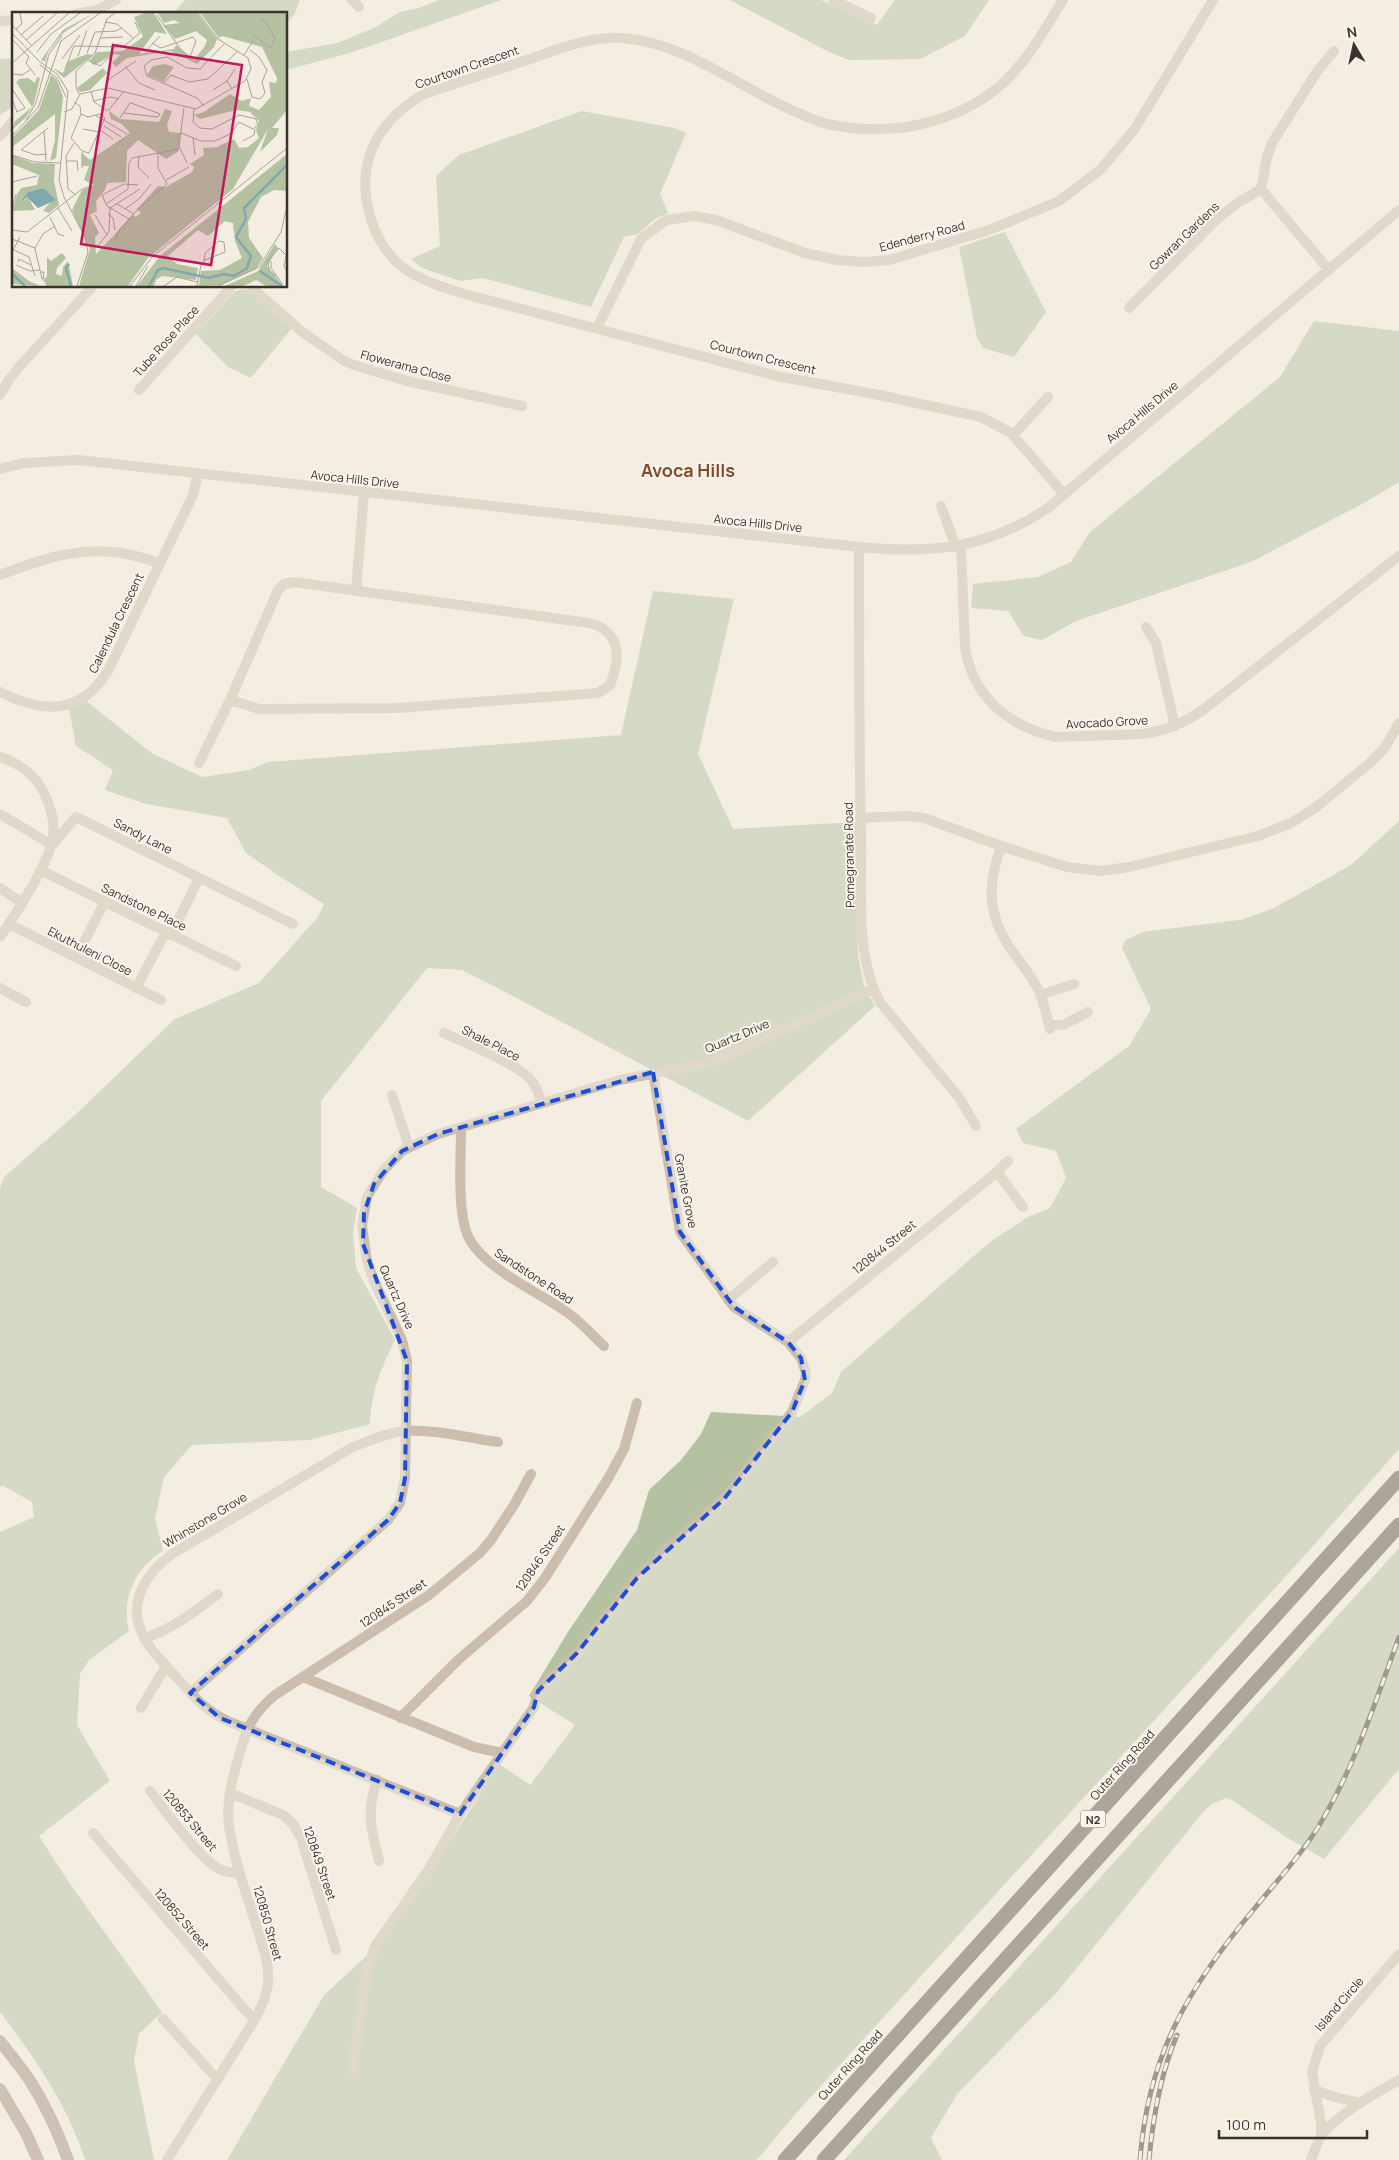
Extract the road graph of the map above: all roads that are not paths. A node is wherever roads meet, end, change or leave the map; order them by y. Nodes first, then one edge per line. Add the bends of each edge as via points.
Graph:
1 (116, 0) edge
2 (1063, 0) edge
3 (1213, 0) edge
4 (837, 1) edge
5 (86, 12) edge
6 (871, 18) dead end
7 (1334, 51) dead end
8 (12, 122) edge
9 (0, 136) edge
10 (1262, 189) junction
11 (1399, 210) edge
12 (1329, 270) junction
13 (91, 288) edge
14 (230, 288) edge
15 (252, 288) edge
16 (1129, 308) dead end
17 (597, 328) junction
18 (139, 390) dead end
19 (0, 395) edge
20 (1048, 397) dead end
21 (522, 406) dead end
22 (1013, 436) junction
23 (0, 468) edge
24 (198, 474) junction
25 (364, 492) junction
26 (1064, 494) junction
27 (942, 506) dead end
28 (859, 547) junction
29 (958, 547) junction
30 (1399, 556) edge
31 (159, 563) junction
32 (0, 575) edge
33 (356, 591) junction
34 (1146, 627) dead end
35 (0, 692) edge
36 (230, 700) junction
37 (1399, 723) edge
38 (1174, 726) junction
39 (0, 757) edge
40 (199, 763) dead end
41 (0, 814) edge
42 (860, 818) junction
43 (52, 845) junction
44 (1001, 846) junction
45 (40, 870) junction
46 (199, 878) junction
47 (0, 888) edge
48 (105, 901) junction
49 (21, 902) junction
50 (8, 924) junction
51 (292, 924) dead end
52 (168, 933) junction
53 (0, 937) edge
54 (76, 958) junction
55 (236, 966) dead end
56 (1074, 984) dead end
57 (0, 988) edge
58 (136, 988) junction
59 (873, 989) junction
60 (1040, 995) junction
61 (161, 1000) dead end
62 (26, 1002) dead end
63 (1088, 1012) dead end
64 (444, 1033) dead end
65 (653, 1072) junction
66 (392, 1096) dead end
67 (541, 1102) junction
68 (976, 1126) dead end
69 (461, 1128) junction
70 (409, 1147) junction
71 (1008, 1160) dead end
72 (997, 1172) junction
73 (1023, 1207) dead end
74 (773, 1262) dead end
75 (728, 1300) junction
76 (788, 1342) junction
77 (604, 1346) dead end
78 (637, 1403) dead end
79 (405, 1431) junction
80 (498, 1442) dead end
81 (531, 1474) dead end
82 (1399, 1478) edge
83 (1399, 1525) edge
84 (218, 1594) dead end
85 (144, 1638) junction
86 (166, 1666) junction
87 (303, 1677) junction
88 (190, 1693) junction
89 (141, 1708) dead end
90 (400, 1718) junction
91 (246, 1728) junction
92 (502, 1753) junction
93 (377, 1780) junction
94 (150, 1791) dead end
95 (230, 1793) junction
96 (460, 1814) junction
97 (93, 1832) dead end
98 (379, 1860) dead end
99 (240, 1873) junction
100 (336, 1950) dead end
101 (1399, 1954) edge
102 (163, 2018) dead end
103 (255, 2020) junction
104 (0, 2041) edge
105 (353, 2070) dead end
106 (218, 2080) junction
107 (1399, 2080) edge
108 (0, 2089) edge
109 (1314, 2090) junction
110 (1361, 2103) junction
111 (1321, 2136) junction
112 (38, 2160) edge
113 (68, 2160) edge
114 (168, 2160) edge
115 (785, 2160) edge
116 (824, 2160) edge
117 (1311, 2160) edge

1 - 5 street
2 - 17 street, Courtown Crescent via 1033,49 1000,85 957,112 926,124 886,129 826,123 776,103 690,57 624,38 574,44 424,94 408,103 382,129 367,161 365,174 373,226 394,259 408,271 445,288
3 - 17 street, Edenderry Road via 1134,130 1100,170 1059,201 989,230 889,260 864,262 806,253 716,220 695,216 666,220 641,239
4 - 6 street
7 - 10 street via 1318,70 1272,142 1266,157
8 - 9 street
10 - 12 street
10 - 16 street, Gowran Gardens via 1216,219
11 - 12 street, Avoca Hills Drive
12 - 26 street, Avoca Hills Drive
13 - 19 street via 20,366
14 - 18 street, Tube Rose Place
15 - 21 street, Flowerama Close via 300,331 354,365 407,381
17 - 22 street, Courtown Crescent via 777,376 964,412 998,425
20 - 22 street
22 - 26 street, Courtown Crescent
23 - 24 street, Avoca Hills Drive via 59,460
24 - 25 street, Avoca Hills Drive
24 - 31 street, Calendula Crescent via 193,495
25 - 28 street, Avoca Hills Drive
25 - 33 street
26 - 29 street, Avoca Hills Drive via 1026,523
27 - 29 street, Avocado Grove
28 - 29 street, Avoca Hills Drive via 929,550
28 - 42 street, Pomegranate Road
29 - 38 street, Avocado Grove via 966,658 976,684 1001,712 1019,724 1056,737 1142,734
30 - 38 street, Avocado Grove via 1203,710
31 - 32 street via 121,553 65,553
31 - 35 street, Calendula Crescent via 108,671 91,692 68,704 48,707 28,704
33 - 36 street via 294,582 281,586
33 - 36 street via 602,627 610,634 616,650 612,681 608,688 598,693 398,708 260,709
34 - 38 street via 1156,643
36 - 40 street
37 - 44 street via 1386,746 1370,763 1315,808 1291,823 1258,836 1101,871 1067,867
39 - 43 street via 28,771 43,790 53,819
41 - 43 street
42 - 44 street via 924,818
42 - 59 street, Pomegranate Road via 863,937
43 - 45 street
43 - 46 street, Sandy Lane via 76,817
44 - 60 street via 992,880 994,917
45 - 48 street, Sandstone Place
45 - 49 street
46 - 51 street, Sandy Lane
46 - 52 street
47 - 49 street
48 - 52 street, Sandstone Place
48 - 54 street
49 - 50 street
50 - 53 street
50 - 54 street, Ekuthuleni Close
52 - 55 street, Sandstone Place
52 - 58 street
54 - 58 street, Ekuthuleni Close
56 - 60 street
57 - 62 street
58 - 61 street, Ekuthuleni Close
59 - 65 street, Quartz Drive via 723,1057
59 - 68 street, Pomegranate Road via 880,1002 960,1099
60 - 63 street via 1050,1027
64 - 67 street, Shale Place via 526,1075 535,1086
65 - 67 street, Quartz Drive
65 - 75 street, Granite Grove via 680,1232
66 - 70 street
67 - 69 street, Quartz Drive
69 - 70 street, Quartz Drive
69 - 77 street, Sandstone Road via 464,1222 472,1244 491,1263 568,1313
70 - 79 street, Quartz Drive via 393,1159 374,1184 362,1226 374,1281 396,1325 406,1355
71 - 72 street, 120844 Street
72 - 73 street
72 - 76 street, 120844 Street
74 - 75 street
75 - 76 street, Granite Grove via 745,1316
76 - 92 street, Granite Grove via 801,1358 806,1373 792,1412 724,1499 637,1578 577,1653 538,1692 534,1707
78 - 90 street, 120846 Street via 624,1449 545,1578 527,1601 458,1660
79 - 80 street, Whinstone Grove via 453,1434
79 - 85 street, Whinstone Grove via 354,1447 162,1561 140,1592 138,1621
79 - 88 street, Quartz Drive via 403,1491 400,1503 388,1520
81 - 87 street, 120845 Street via 480,1552 429,1595
82 - 115 highway, Outer Ring Road / N2
83 - 116 highway, N2
84 - 85 street via 181,1622
85 - 86 street, Whinstone Grove
86 - 88 street, Whinstone Grove
86 - 89 street
87 - 90 street
87 - 91 street, 120845 Street via 265,1704
88 - 91 street, Whinstone Grove via 210,1712
90 - 92 street via 474,1747
91 - 93 street, Whinstone Grove
91 - 95 street, 120850 Street
92 - 96 street
93 - 96 street, Whinstone Grove
93 - 98 street via 370,1817
94 - 99 street, 120853 Street via 213,1865 220,1870
95 - 99 street, 120850 Street via 230,1827
95 - 100 street, 120849 Street via 283,1815 294,1824
96 - 105 street via 429,1869 375,1946 366,1972
97 - 103 street, 120852 Street
99 - 103 street, 120850 Street via 268,1970 265,1999
101 - 109 street, Island Circle via 1320,2046 1312,2072
102 - 106 street
103 - 106 street, 120850 Street
104 - 113 main road via 37,2093
106 - 114 street, 120850 Street
107 - 110 street, Island Circle
108 - 112 main road
109 - 110 street
109 - 111 street, Island Circle
110 - 111 street, Island Circle
111 - 117 street, Island Circle

